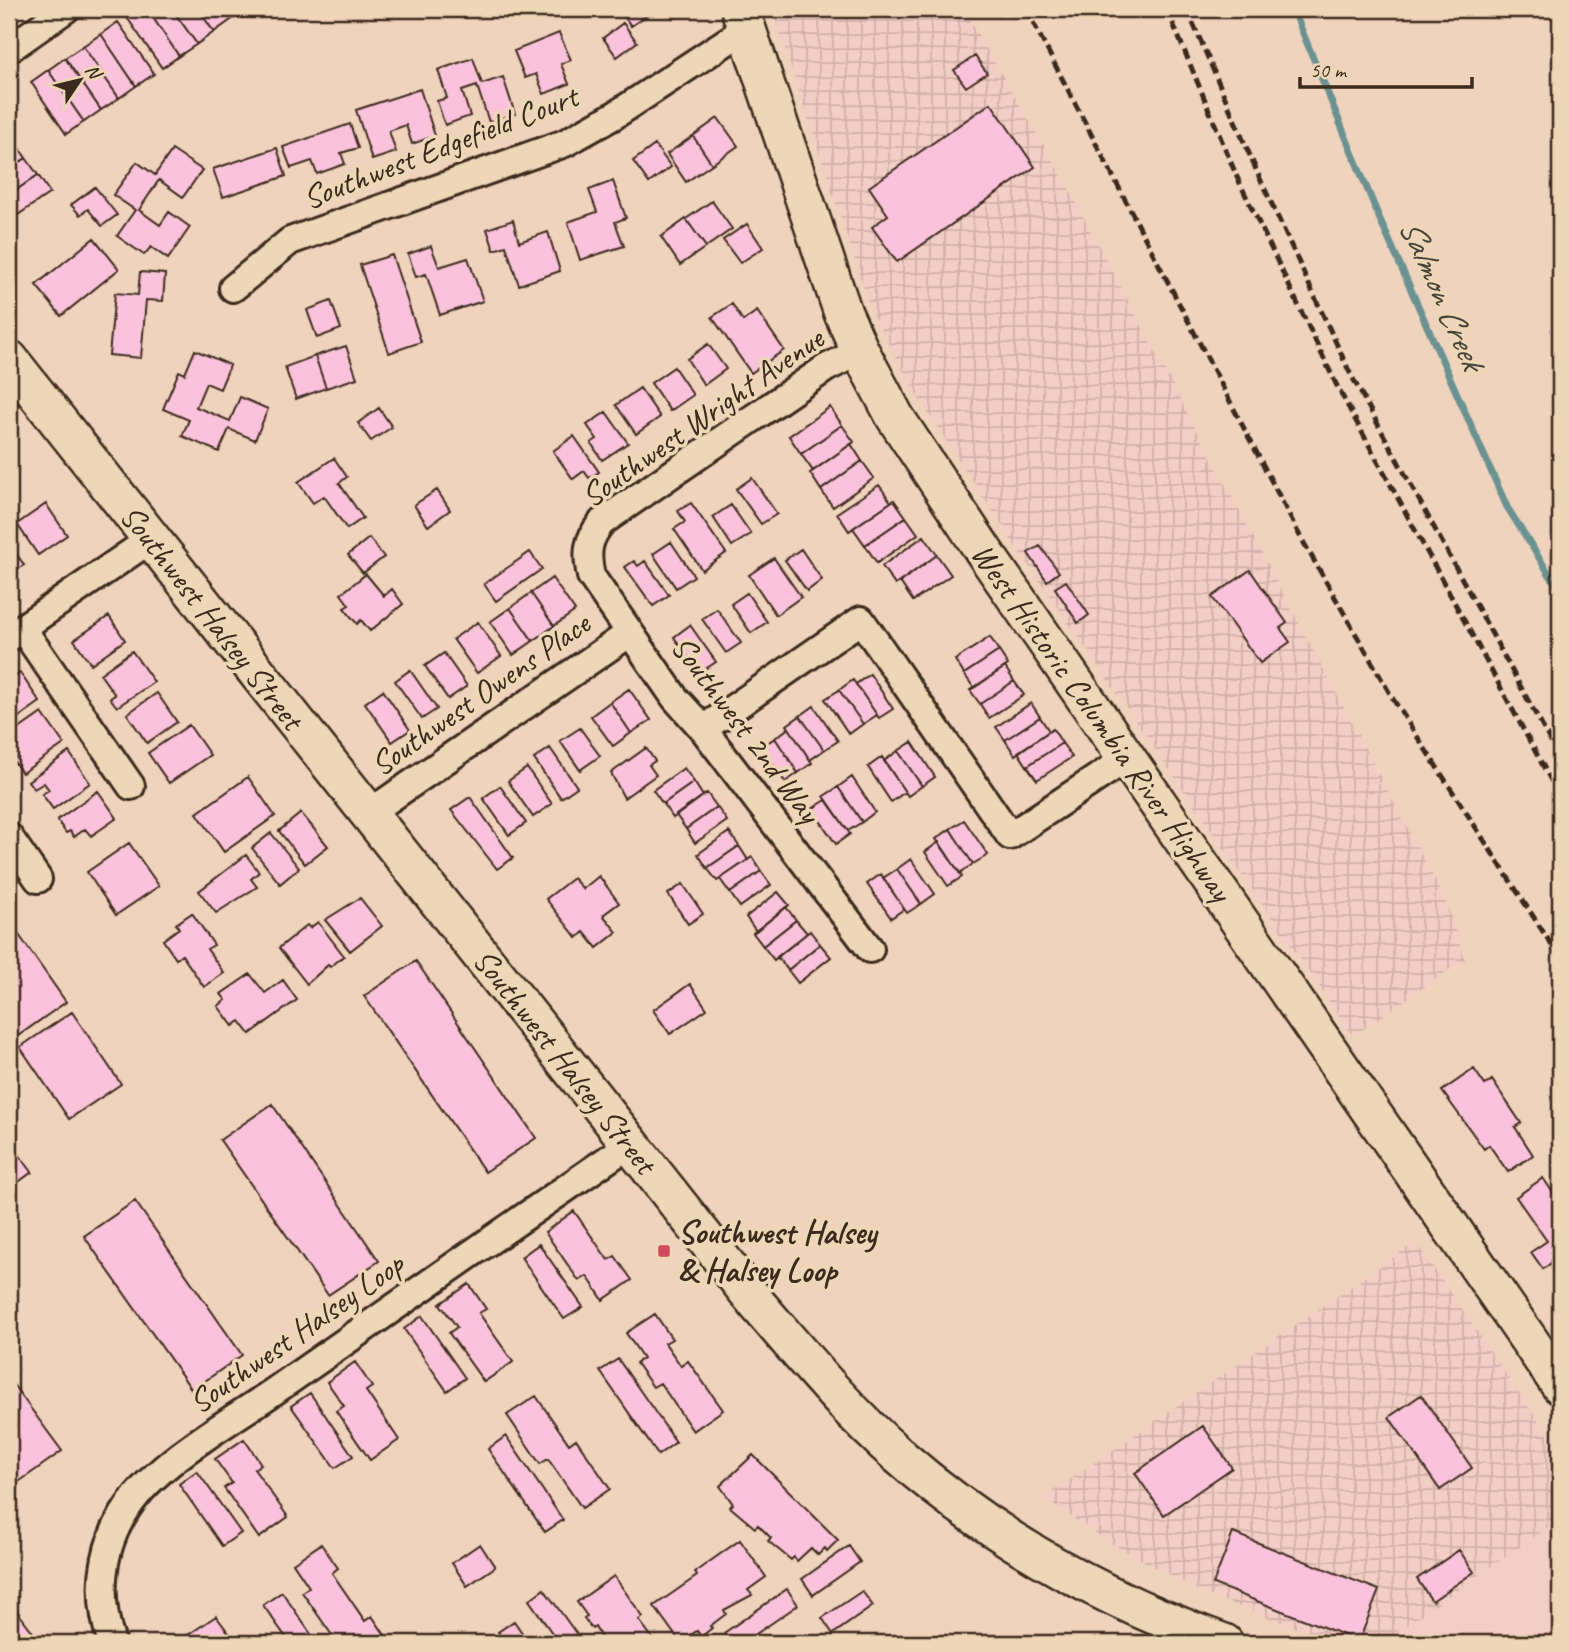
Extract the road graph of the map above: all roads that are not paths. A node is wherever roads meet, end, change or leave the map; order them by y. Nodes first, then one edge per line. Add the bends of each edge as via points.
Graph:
1 (66, 9) edge
2 (743, 18) edge
3 (9, 49) edge
4 (233, 288) dead end
5 (860, 351) junction
6 (9, 359) edge
7 (151, 539) junction
8 (588, 543) joint
9 (15, 632) edge
10 (631, 633) junction
11 (703, 729) junction
12 (1127, 758) junction
13 (131, 786) dead end
14 (369, 813) junction
15 (9, 837) edge
16 (38, 879) dead end
17 (870, 949) dead end
18 (630, 1144) junction
19 (1560, 1385) edge
20 (113, 1643) edge
21 (1224, 1643) edge

1 - 3 street
2 - 4 street, Southwest Edgefield Court via 615,116 565,143 290,241
2 - 5 street, West Historic Columbia River Highway
5 - 8 street, Southwest Wright Avenue via 826,368 602,522
5 - 12 street, West Historic Columbia River Highway via 925,464
6 - 7 street, Southwest Halsey Street
7 - 9 street
7 - 14 street, Southwest Halsey Street
8 - 10 street, Southwest 2nd Way via 591,576
9 - 13 street
10 - 11 street, Southwest 2nd Way via 675,698
10 - 14 street, Southwest Owens Place
11 - 12 street via 861,620 1010,836
11 - 17 street, Southwest 2nd Way
12 - 19 street, West Historic Columbia River Highway
14 - 18 street, Southwest Halsey Street
15 - 16 street
18 - 20 street, Southwest Halsey Loop via 143,1486 113,1532 106,1552 102,1602
18 - 21 street, Southwest Halsey Street via 805,1360 898,1455 1035,1556 1133,1608

